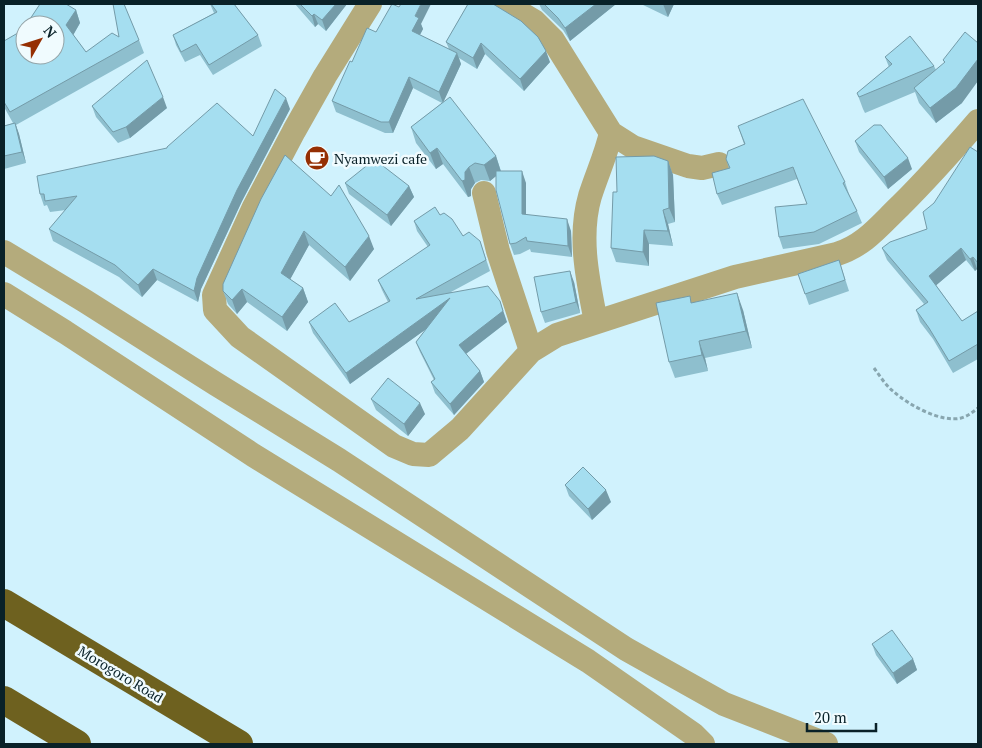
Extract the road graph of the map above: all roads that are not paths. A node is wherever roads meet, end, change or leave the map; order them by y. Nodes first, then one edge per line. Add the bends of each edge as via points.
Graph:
1 (370, 4) edge
2 (505, 4) edge
3 (978, 121) edge
4 (611, 133) junction
5 (719, 164) dead end
6 (484, 193) dead end
7 (4, 252) edge
8 (4, 294) edge
9 (596, 322) junction
10 (531, 350) junction
11 (4, 603) edge
12 (4, 700) edge
13 (77, 744) edge
14 (239, 744) edge
15 (703, 744) edge
16 (826, 744) edge

1 - 10 street via 325,76 254,207 214,295 215,310 240,337 394,446 413,454 429,455 460,429
2 - 4 street via 534,22 553,40
3 - 9 street via 917,189 851,249 735,276
4 - 5 street via 632,147 688,166 702,168
4 - 9 street via 585,223 585,269
6 - 10 street via 498,251
7 - 16 street via 339,460 626,649 724,704
8 - 15 street via 253,455 588,661
9 - 10 street via 557,335
11 - 14 highway, Morogoro Road
12 - 13 highway

